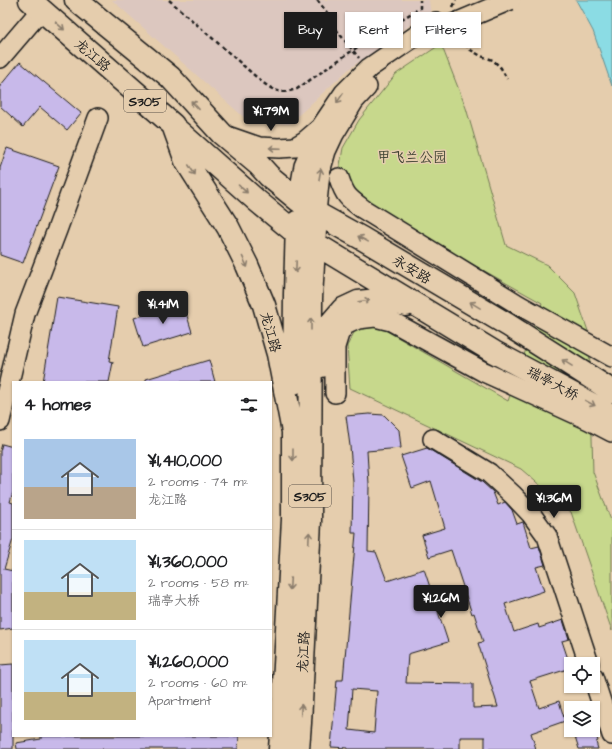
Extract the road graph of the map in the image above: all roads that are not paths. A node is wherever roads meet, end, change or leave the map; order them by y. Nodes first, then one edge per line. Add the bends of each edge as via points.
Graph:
1 (76, 0) edge
2 (487, 0) edge
3 (510, 0) edge
4 (36, 5) edge
5 (464, 12) edge
6 (476, 12) edge
7 (411, 42) edge
8 (411, 48) edge
9 (0, 58) edge
10 (98, 118) dead end
11 (173, 126) junction
12 (321, 127) junction
13 (222, 134) junction
14 (339, 178) dead end
15 (298, 200) junction
16 (316, 213) junction
17 (305, 238) junction
18 (421, 308) junction
19 (508, 325) joint
20 (494, 352) joint
21 (612, 357) edge
22 (612, 391) edge
23 (335, 393) dead end
24 (311, 401) junction
25 (612, 414) edge
26 (0, 421) edge
27 (293, 432) junction
28 (612, 432) edge
29 (432, 439) dead end
30 (587, 657) edge
31 (598, 693) edge
32 (612, 736) edge
33 (280, 749) edge
34 (298, 749) edge

13 -> 1 main road, S305 via 170,77
2 - 5 street
3 - 6 street, bridge
4 - 9 street
4 -> 11 main road, 龙江路 / S305
7 -> 12 street via 369,68 344,93
16 -> 8 street via 320,172 334,134 354,101 375,78
10 - 26 street via 24,314
11 -> 17 main road, 永安路 via 250,195
11 -> 27 main road, 龙江路 / S305 via 186,161 228,227 264,305 278,354
12 -> 13 street via 295,147 259,147
12 - 15 street via 304,166
13 - 15 main road, 永安路
14 - 21 street via 348,198 363,209 519,305
15 - 16 main road, 永安路
15 - 17 main road
16 - 17 main road
19 -> 16 main road, 永安路
17 - 18 main road, 永安路
24 -> 17 main road, 龙江路 / S305 via 310,298
17 -> 27 main road via 295,294
18 - 20 main road, 永安路
24 -> 18 main road via 321,375 323,345 331,323 343,309 358,302 378,300
22 -> 19 main road, 瑞亭大桥
20 -> 25 main road, 瑞亭大桥
23 - 28 street via 335,347 339,334 345,325 358,319 375,317 391,321 484,372
34 -> 24 main road, 龙江路 / S305 via 310,521
27 -> 33 main road, 龙江路 / S305 via 293,519
29 - 30 street via 489,473 531,514 547,536
31 - 32 street

